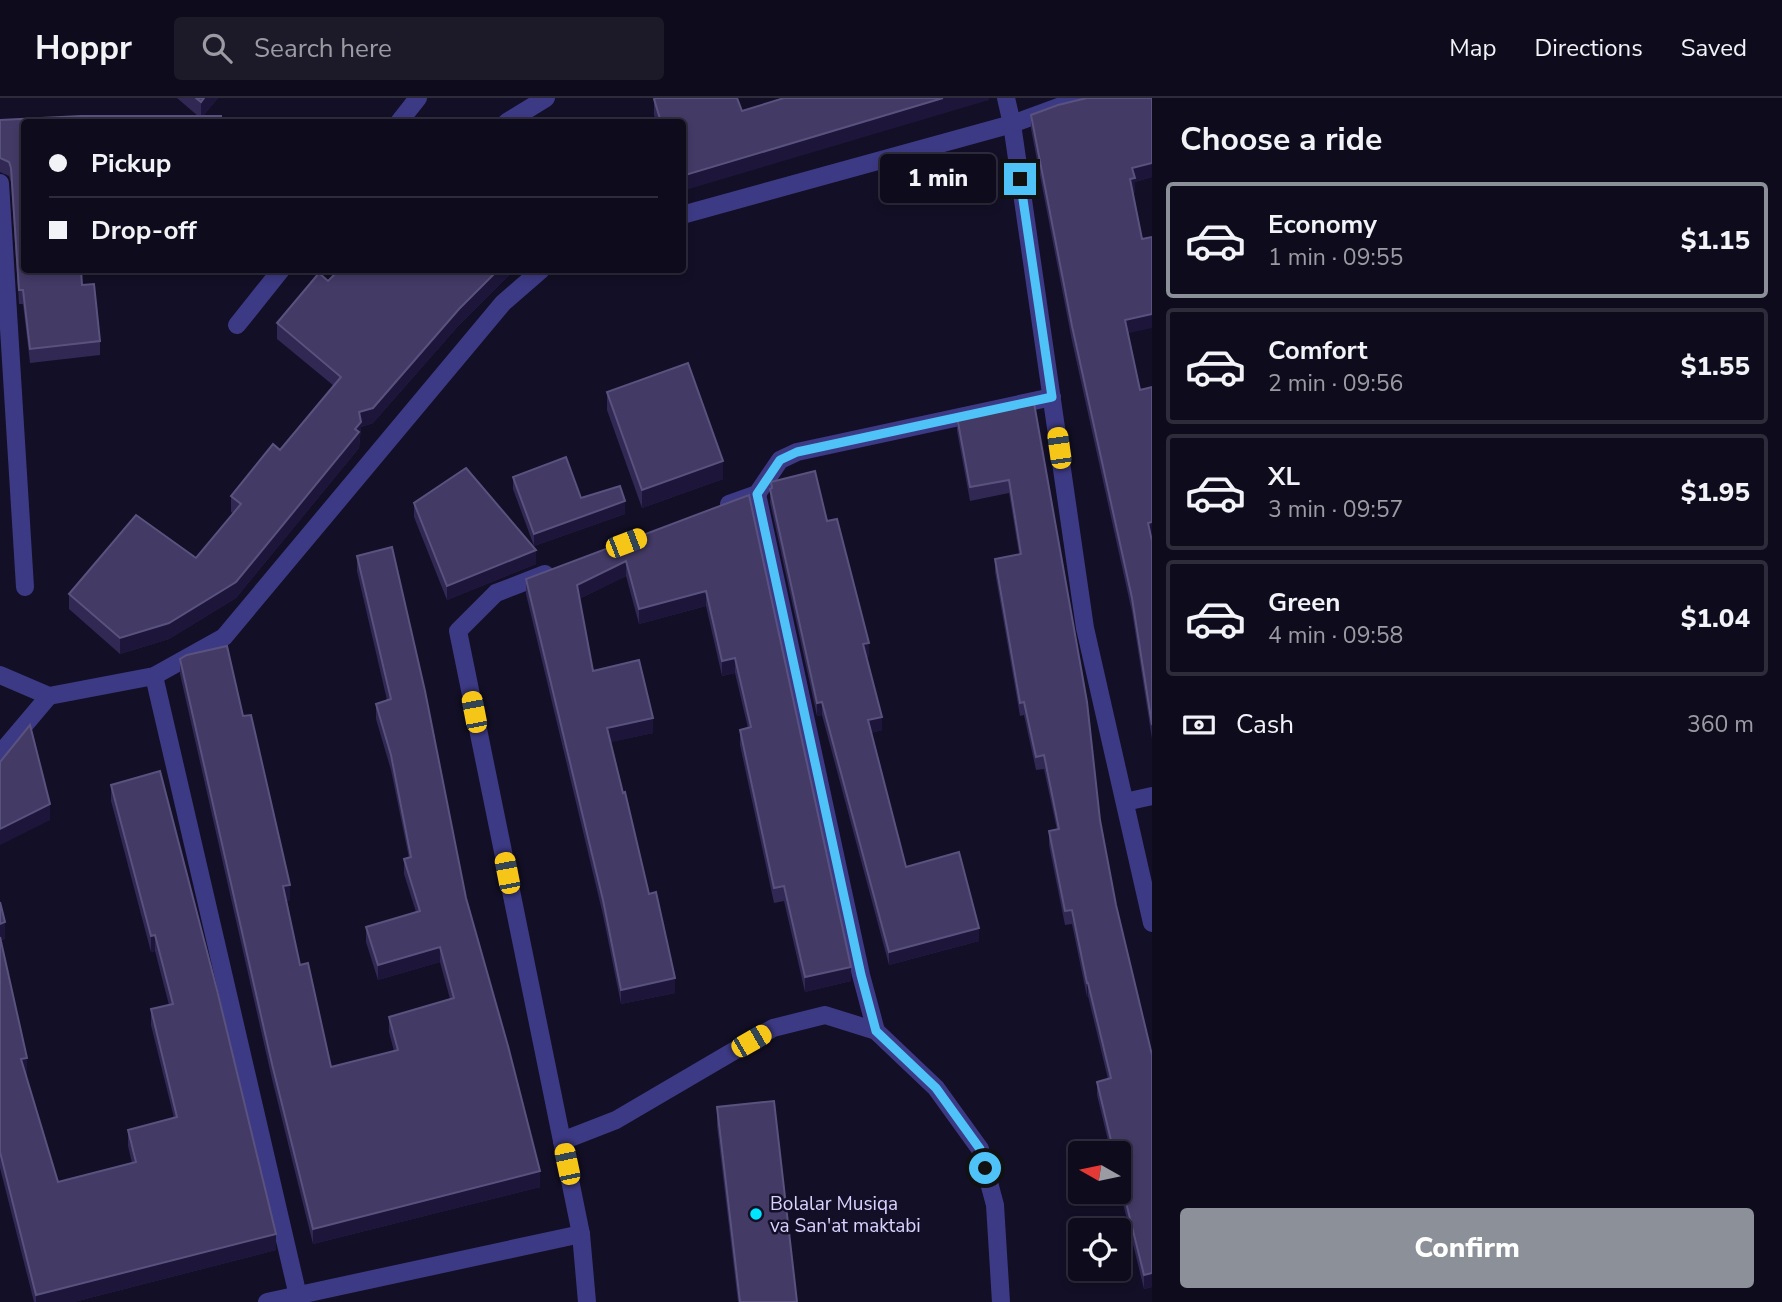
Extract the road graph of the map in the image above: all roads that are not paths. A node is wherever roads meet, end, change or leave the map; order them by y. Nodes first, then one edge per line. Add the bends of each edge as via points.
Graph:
1 (418, 98) edge
2 (546, 98) edge
3 (1006, 98) edge
4 (1083, 98) edge
5 (401, 119) edge
6 (512, 119) edge
7 (1012, 124) junction
8 (0, 186) edge
9 (686, 214) edge
10 (279, 273) edge
11 (538, 273) edge
12 (237, 325) dead end
13 (1052, 397) junction
14 (757, 494) junction
15 (718, 509) edge
16 (561, 568) edge
17 (25, 587) dead end
18 (0, 675) edge
19 (155, 676) junction
20 (49, 696) junction
21 (0, 754) edge
22 (1152, 796) edge
23 (1125, 802) junction
24 (1152, 923) edge
25 (876, 1031) junction
26 (562, 1141) junction
27 (581, 1234) junction
28 (298, 1296) junction
29 (267, 1302) edge
30 (587, 1302) edge
31 (1001, 1302) edge

1 - 5 street
2 - 6 street
3 - 7 street
4 - 7 street
7 - 9 street
7 - 13 street
8 - 17 street
10 - 12 street
11 - 19 street via 503,303 224,637
13 - 14 street via 797,452 780,460
13 - 23 street via 1085,628
14 - 15 street
14 - 25 street
16 - 26 street via 496,593 457,631
18 - 20 street
19 - 20 street
19 - 28 street
20 - 21 street
22 - 23 street
23 - 24 street
25 - 26 street via 825,1015 773,1028 616,1120
25 - 31 street via 936,1088 980,1149 995,1205
26 - 27 street
27 - 28 street
27 - 30 street
28 - 29 street

